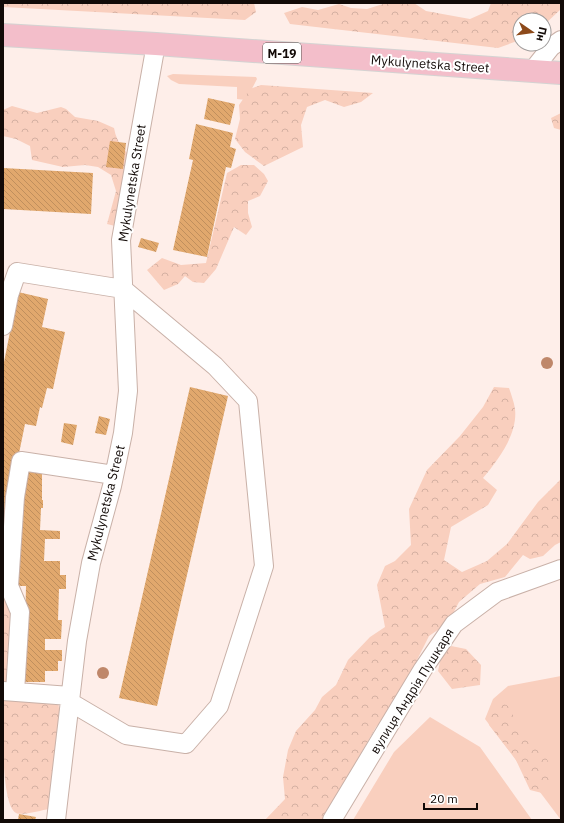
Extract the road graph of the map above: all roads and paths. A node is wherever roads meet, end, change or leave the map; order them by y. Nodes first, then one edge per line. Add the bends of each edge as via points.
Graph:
1 (3, 36) edge
2 (561, 40) edge
3 (156, 44) junction
4 (532, 71) junction
5 (561, 73) edge
6 (123, 289) junction
7 (3, 326) edge
8 (114, 475) junction
9 (561, 569) edge
10 (9, 692) edge
11 (70, 699) junction
12 (56, 820) edge
13 (332, 820) edge

1 - 3 highway, Mykulynetska Street / М-19
2 - 4 street via 551,47
3 - 4 highway, Mykulynetska Street / М-19
3 - 6 street, Mykulynetska Street via 121,240
4 - 5 highway, Mykulynetska Street / М-19
6 - 7 street via 16,272 8,294
6 - 8 street, Mykulynetska Street via 128,391
6 - 11 street via 215,366 248,400 264,566 219,706 186,744 126,735
8 - 10 street via 22,461 15,497 9,586 20,612
8 - 11 street, Mykulynetska Street via 91,563
9 - 13 street, вулиця Андрія Пушкаря via 497,592 454,624 423,669
10 - 11 street
11 - 12 street, Mykulynetska Street

